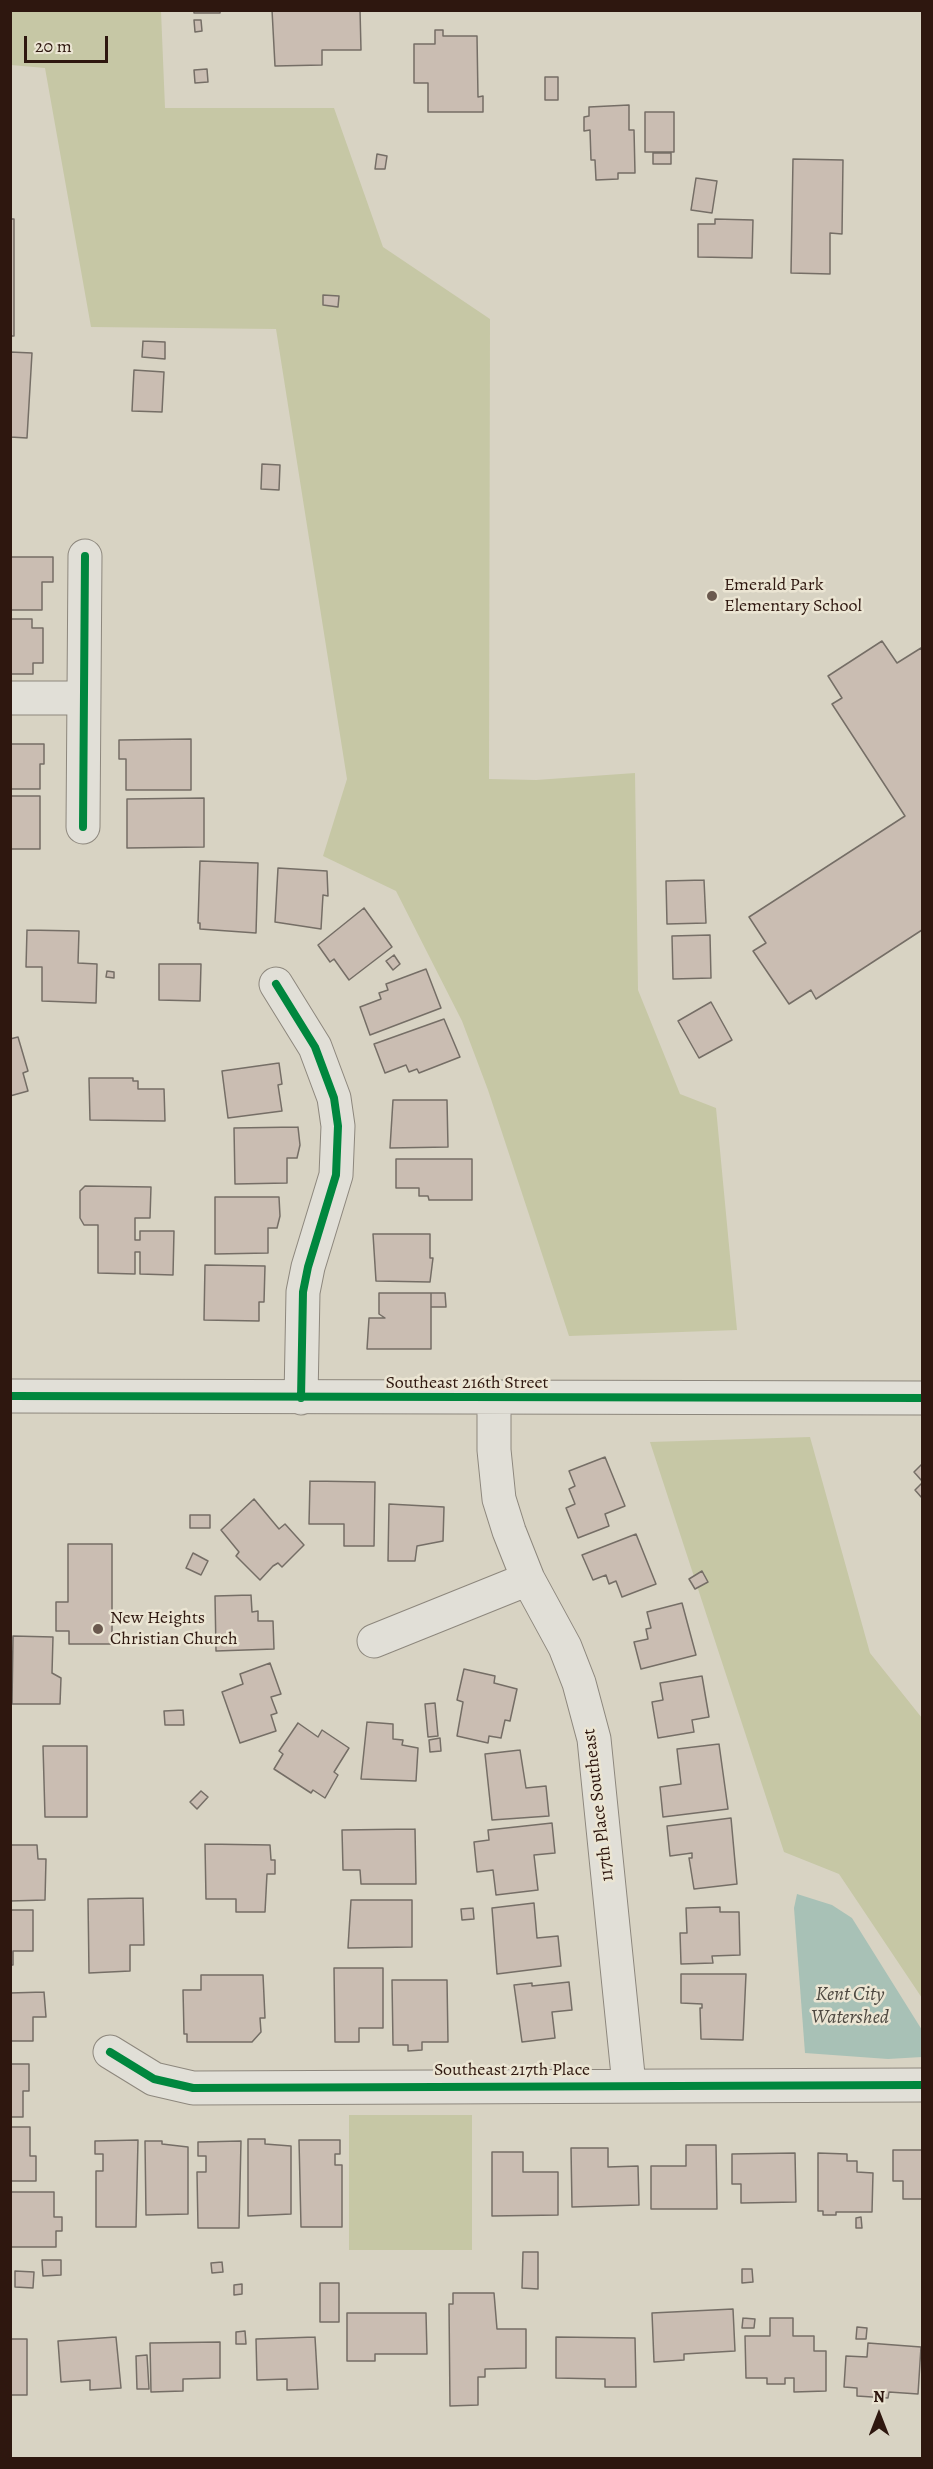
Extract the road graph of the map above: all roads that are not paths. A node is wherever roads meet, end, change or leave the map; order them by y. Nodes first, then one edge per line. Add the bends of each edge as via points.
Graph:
1 (85, 556) dead end
2 (10, 698) edge
3 (84, 698) junction
4 (83, 826) dead end
5 (276, 984) dead end
6 (10, 1396) edge
7 (301, 1398) junction
8 (922, 1398) edge
9 (494, 1399) junction
10 (528, 1579) junction
11 (374, 1641) dead end
12 (111, 2052) dead end
13 (629, 2085) junction
14 (922, 2085) edge

1 - 3 street
2 - 3 street
3 - 4 street
5 - 7 street via 315,1047 334,1098 338,1126 336,1175 303,1292
6 - 7 street, Southeast 216th Street
7 - 9 street, Southeast 216th Street
8 - 9 street, Southeast 216th Street
9 - 10 street, 117th Place Southeast via 499,1498
10 - 11 street
10 - 13 street, 117th Place Southeast via 565,1647 594,1739
12 - 13 street, Southeast 217th Place via 154,2079 193,2088
13 - 14 street, Southeast 217th Place

